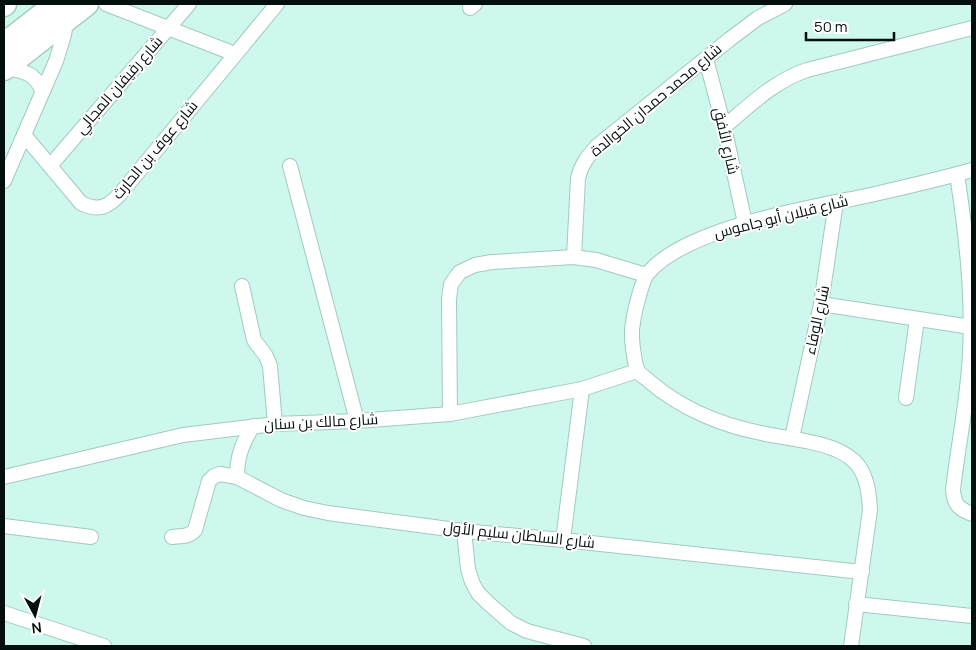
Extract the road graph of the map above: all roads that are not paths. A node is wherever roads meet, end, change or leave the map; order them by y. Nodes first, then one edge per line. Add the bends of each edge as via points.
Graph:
1 (30, 4) edge
2 (87, 4) edge
3 (106, 4) edge
4 (189, 4) edge
5 (277, 4) edge
6 (785, 4) edge
7 (62, 13) edge
8 (4, 25) edge
9 (168, 28) junction
10 (972, 28) edge
11 (235, 54) junction
12 (706, 59) junction
13 (4, 61) edge
14 (42, 91) junction
15 (724, 127) junction
16 (24, 135) junction
17 (50, 166) junction
18 (290, 166) dead end
19 (972, 170) edge
20 (957, 174) junction
21 (4, 181) edge
22 (836, 202) junction
23 (745, 223) junction
24 (574, 257) junction
25 (646, 275) junction
26 (242, 286) dead end
27 (821, 304) junction
28 (917, 319) junction
29 (971, 327) junction
30 (637, 371) junction
31 (582, 389) junction
32 (906, 398) dead end
33 (450, 414) junction
34 (357, 421) junction
35 (275, 424) junction
36 (253, 426) junction
37 (792, 438) junction
38 (4, 477) edge
39 (237, 477) junction
40 (972, 514) edge
41 (4, 526) edge
42 (464, 530) junction
43 (172, 537) dead end
44 (91, 538) dead end
45 (563, 540) junction
46 (862, 572) junction
47 (856, 604) junction
48 (4, 613) edge
49 (972, 616) edge
50 (104, 646) edge
51 (584, 646) edge
52 (851, 646) edge

1 - 8 highway
2 - 7 main road
3 - 9 street
4 - 9 street, شارع رفيفان المجالي
5 - 11 street, شارع عوف بن الحارث
6 - 12 street, شارع محمد حمدان الخوالدة via 758,18
7 - 13 highway
7 - 14 street via 60,48
9 - 11 street
9 - 17 street, شارع رفيفان المجالي
10 - 15 street via 791,75
11 - 17 street, شارع عوف بن الحارث via 109,205 95,208 81,203
12 - 15 street, شارع الأفق
12 - 24 street, شارع محمد حمدان الخوالدة via 586,157 578,178
13 - 14 street via 38,80
14 - 16 street
15 - 23 street, شارع الأفق
16 - 17 street, شارع عوف بن الحارث
16 - 21 street
18 - 34 street
19 - 20 street, شارع قبلان أبو جاموس
20 - 22 street, شارع قبلان أبو جاموس
20 - 29 street via 968,251
22 - 23 street, شارع قبلان أبو جاموس
22 - 27 street, شارع الوفاء
23 - 25 street, شارع قبلان أبو جاموس via 693,241 671,253
24 - 25 street
24 - 33 street via 475,264 460,272 451,284 449,299
25 - 30 street via 632,324
26 - 35 street via 254,340 270,366
27 - 28 street
27 - 37 street, شارع الوفاء
28 - 29 street
28 - 32 street
29 - 40 street via 953,490 954,501 959,508
30 - 31 street, شارع مالك بن سنان
30 - 37 street via 676,402 696,412 761,434
31 - 33 street, شارع مالك بن سنان
31 - 45 street
33 - 34 street, شارع مالك بن سنان
34 - 35 street, شارع مالك بن سنان
35 - 36 street, شارع مالك بن سنان
36 - 38 street, شارع مالك بن سنان via 183,435
36 - 39 street via 240,450
37 - 46 street via 836,450 854,460 863,473 870,510
39 - 42 street, شارع السلطان سليم الأول via 258,490 304,508
39 - 43 street via 214,476 209,481 195,530 189,535
41 - 44 street
42 - 45 street, شارع السلطان سليم الأول
42 - 51 street via 472,582 488,603 511,623 527,631
45 - 46 street, شارع السلطان سليم الأول
46 - 47 street
47 - 49 street
47 - 52 street
48 - 50 street

